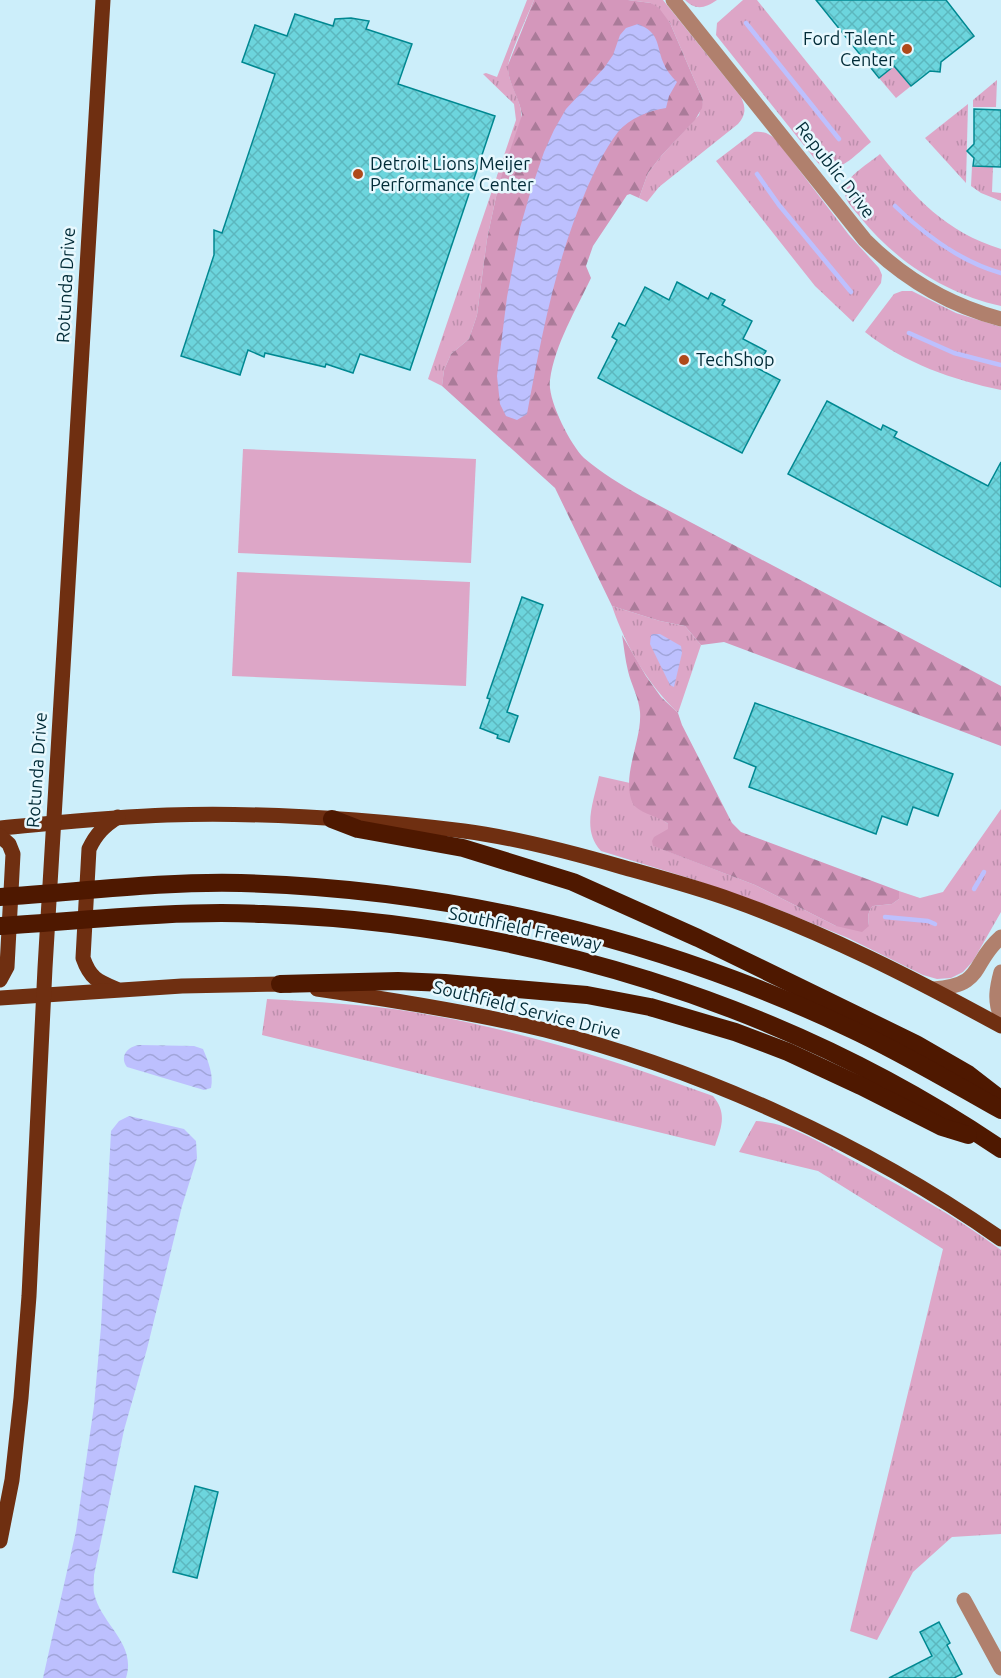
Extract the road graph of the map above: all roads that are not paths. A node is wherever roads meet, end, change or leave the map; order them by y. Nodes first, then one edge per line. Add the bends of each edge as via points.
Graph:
1 (103, 0) edge
2 (674, 0) edge
3 (1001, 319) edge
4 (118, 817) junction
5 (332, 819) junction
6 (53, 822) junction
7 (0, 828) edge
8 (0, 836) edge
9 (0, 897) edge
10 (0, 927) edge
11 (1001, 938) edge
12 (1001, 972) edge
13 (3, 973) edge
14 (280, 984) junction
15 (933, 989) junction
16 (118, 990) junction
17 (43, 994) junction
18 (0, 998) edge
19 (1001, 1016) edge
20 (1001, 1026) edge
21 (1001, 1100) edge
22 (1001, 1110) edge
23 (994, 1145) edge
24 (1001, 1239) edge
25 (0, 1541) edge
26 (964, 1600) dead end
27 (1001, 1668) edge

1 - 6 main road, Rotunda Drive
2 - 3 street, Republic Drive via 879,254 935,294
4 - 5 main road via 227,815
4 - 6 main road
4 - 16 main road via 104,826 89,849 83,958 88,972
5 - 15 main road via 465,831 587,857 732,900
5 - 21 highway via 358,829 463,848 592,890 916,1044 968,1074
6 - 7 main road
6 - 17 main road, Rotunda Drive
8 - 13 main road via 13,854
9 - 22 highway, Southfield Freeway via 240,883 376,893 537,919 672,958 789,1001 892,1049
10 - 23 highway, Southfield Freeway via 183,913 315,916 464,935 544,951 714,1002 784,1031 927,1102
11 - 15 street via 973,976 962,984
12 - 19 street via 996,991
14 - 16 main road, Southfield Service Drive
14 - 23 highway via 445,983 587,995 650,1007 788,1052 942,1127
14 - 24 main road, Southfield Service Drive via 478,1015 649,1061 742,1096 821,1134 944,1202
15 - 20 main road
16 - 17 main road, Southfield Service Drive
17 - 18 main road, Southfield Service Drive
17 - 25 main road, Rotunda Drive via 21,1398 12,1480
26 - 27 street

